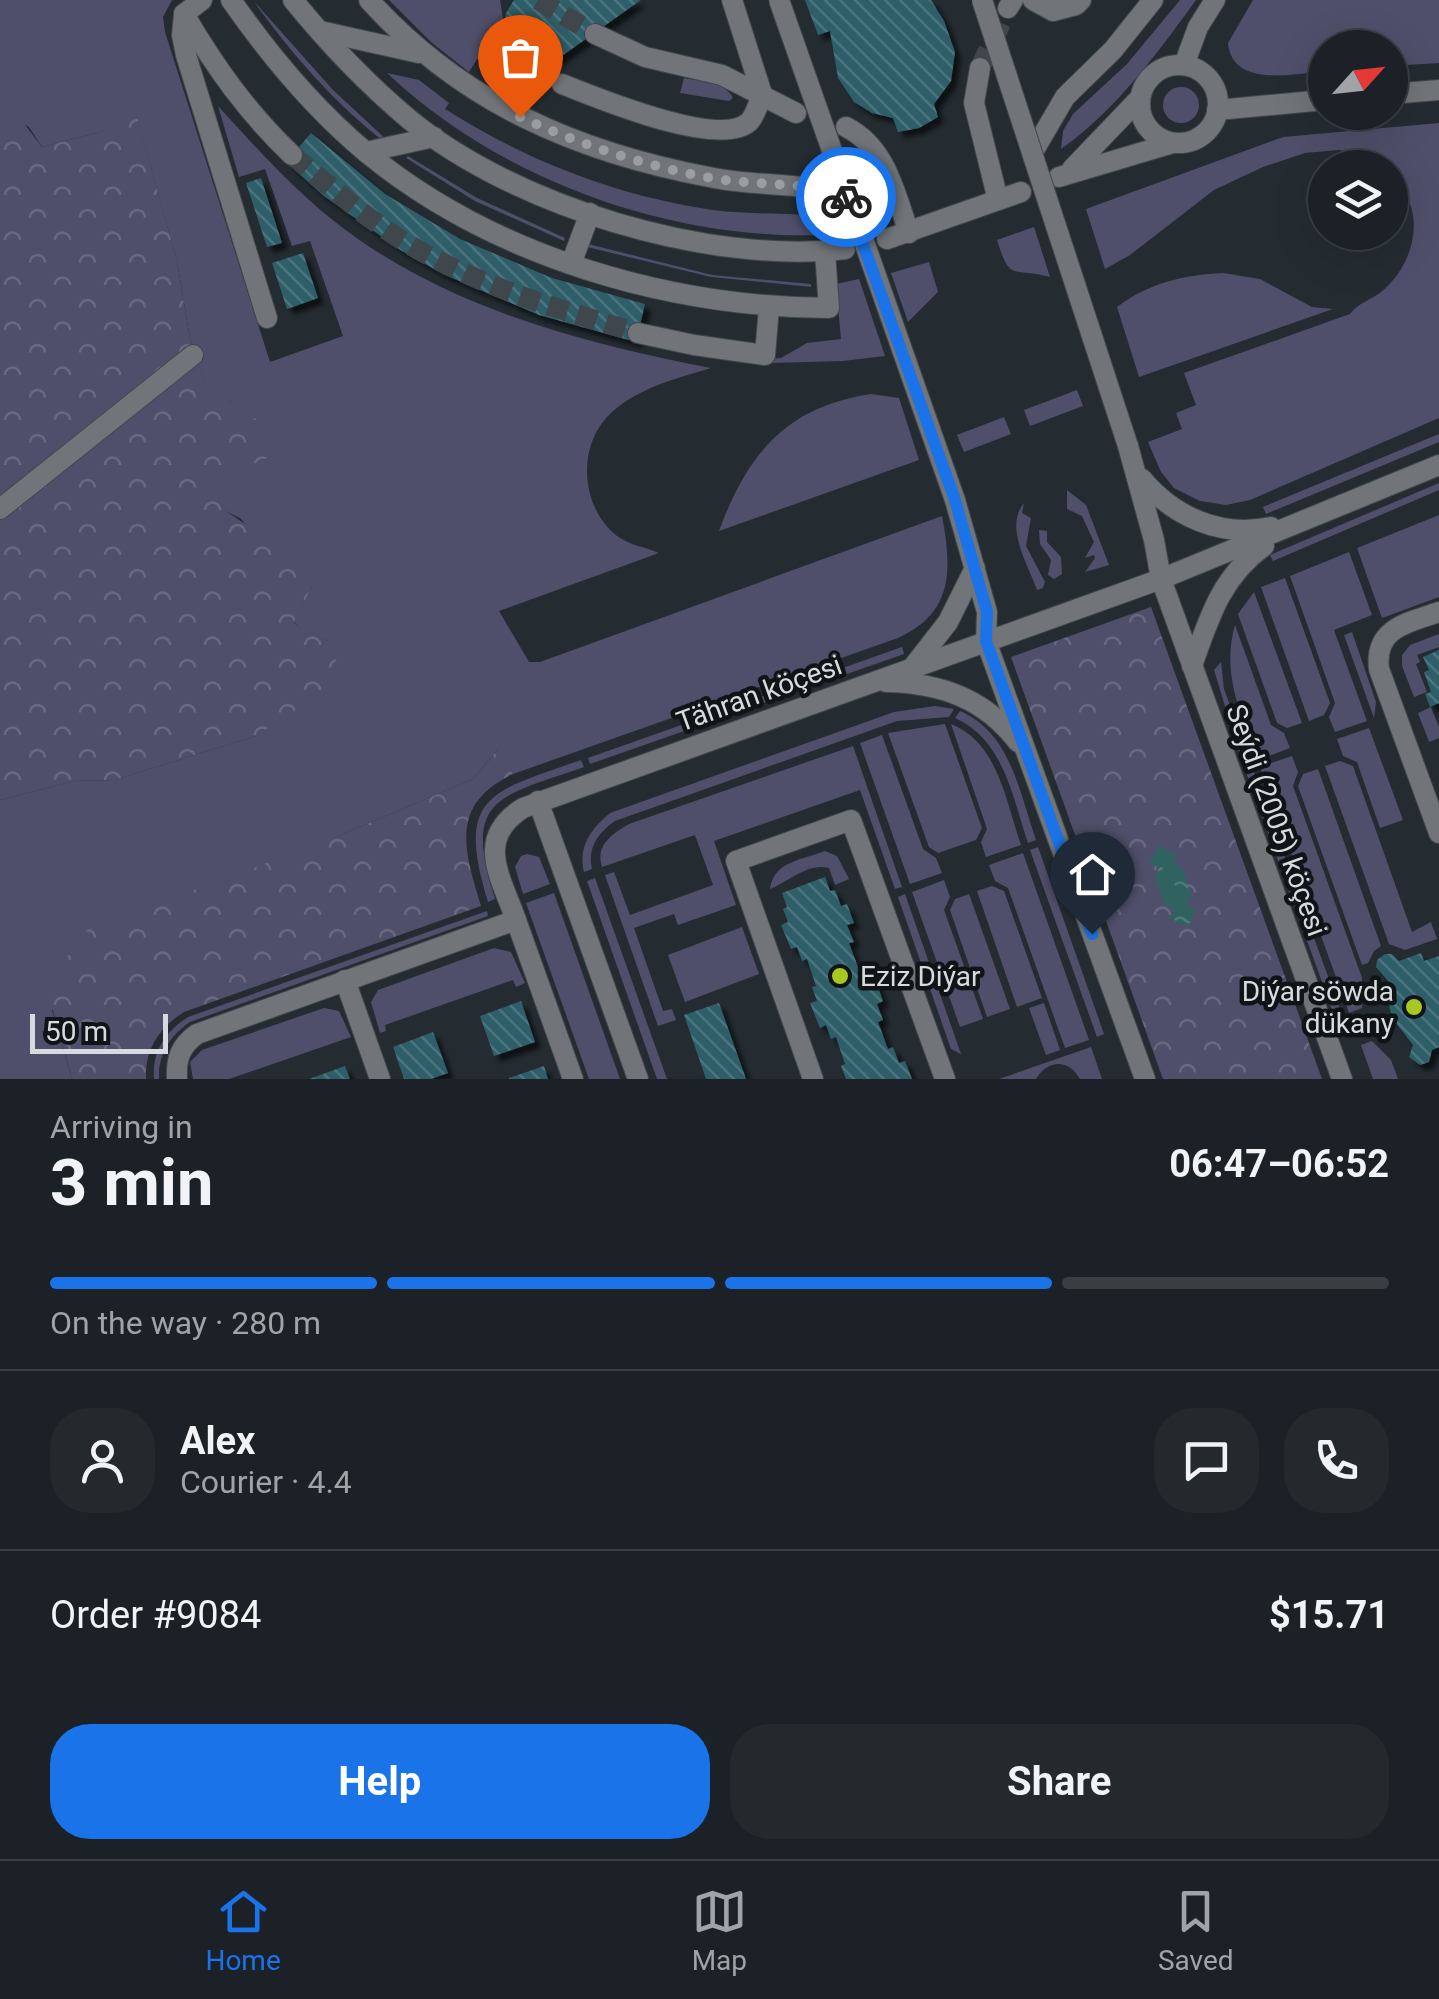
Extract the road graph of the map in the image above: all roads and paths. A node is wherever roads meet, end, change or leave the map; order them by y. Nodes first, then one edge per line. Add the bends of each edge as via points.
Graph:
1 (202, 0) edge
2 (231, 0) edge
3 (294, 0) edge
4 (369, 0) edge
5 (732, 0) edge
6 (779, 0) edge
7 (982, 0) edge
8 (1033, 0) edge
9 (1081, 0) edge
10 (1153, 0) edge
11 (1215, 0) edge
12 (184, 14) junction
13 (318, 31) junction
14 (595, 34) tunnel mouth
15 (423, 54) junction
16 (1184, 65) junction
17 (980, 68) tunnel mouth
18 (562, 84) dead end
19 (1439, 90) edge
20 (1408, 93) edge
21 (762, 94) junction
22 (1140, 98) junction
23 (1308, 102) edge
24 (1218, 110) junction
25 (796, 114) dead end
26 (846, 127) dead end
27 (434, 137) junction
28 (1173, 142) junction
29 (366, 152) junction
30 (1032, 152) junction
31 (292, 155) tunnel mouth
32 (1020, 192) dead end
33 (849, 198) junction
34 (998, 200) junction
35 (590, 213) junction
36 (909, 233) junction
37 (887, 239) dead end
38 (571, 264) junction
39 (770, 308) junction
40 (267, 318) dead end
41 (638, 333) tunnel mouth
42 (193, 355) dead end
43 (1439, 466) edge
44 (1138, 474) junction
45 (0, 509) edge
46 (1312, 518) junction
47 (975, 568) junction
48 (1161, 579) junction
49 (1439, 612) edge
50 (986, 641) junction
51 (1192, 666) junction
52 (913, 668) junction
53 (874, 681) junction
54 (1027, 753) junction
55 (538, 801) junction
56 (1439, 833) edge
57 (516, 920) junction
58 (345, 980) junction
59 (176, 1079) edge
60 (380, 1079) edge
61 (573, 1079) edge
62 (638, 1079) edge
63 (814, 1079) edge
64 (945, 1079) edge
65 (1145, 1079) edge
66 (1342, 1079) edge

1 - 12 street
2 - 29 street via 296,84
3 - 13 street
4 - 15 street
5 - 21 street
6 - 33 street, bridge
7 - 30 street, Seýdi (2005) köçesi, bridge
8 - 9 street via 1053,11
10 - 30 street via 1065,96
11 - 16 street
12 - 31 street via 248,111
12 - 40 street via 186,56
13 - 15 street
13 - 27 street
14 - 21 street via 645,57 722,74
15 - 33 street via 520,117 622,158 718,179 825,188
16 - 22 street via 1155,72
16 - 24 street via 1210,81
17 - 34 street via 974,103
18 - 21 street via 678,125 732,131 751,121
19 - 20 street
21 - 25 street
22 - 28 street via 1147,127
22 - 28 street via 1062,176
23 - 24 street
24 - 28 street via 1202,136
26 - 36 street via 872,144
27 - 29 street
27 - 35 street via 498,177
29 - 38 street via 446,209
30 - 44 street, Seýdi (2005) köçesi, bridge
32 - 34 street
33 - 47 street, bridge
34 - 36 street
35 - 38 street
35 - 39 street via 723,246 835,251 829,308
36 - 37 street
38 - 39 street
39 - 41 street via 765,355
42 - 45 street
43 - 46 street, Tähran köçesi
44 - 46 street via 1171,508 1203,524 1256,530
44 - 48 street, Seýdi (2005) köçesi
46 - 48 street, Tähran köçesi
46 - 51 street via 1242,562 1219,594
47 - 50 street via 987,612
47 - 52 street via 948,622
48 - 50 street, Tähran köçesi
48 - 51 street, Seýdi (2005) köçesi
49 - 56 street via 1394,630 1377,653
50 - 52 street, Tähran köçesi
50 - 54 street
51 - 66 street, Seýdi (2005) köçesi
52 - 53 street, Tähran köçesi
53 - 54 street via 956,692 987,710
53 - 55 street, Tähran köçesi
54 - 65 street
55 - 57 street, Tähran köçesi via 514,814 495,838
55 - 62 street
57 - 58 street
57 - 61 street
58 - 59 street via 206,1030 184,1044
58 - 60 street
63 - 64 street via 736,861 851,820

